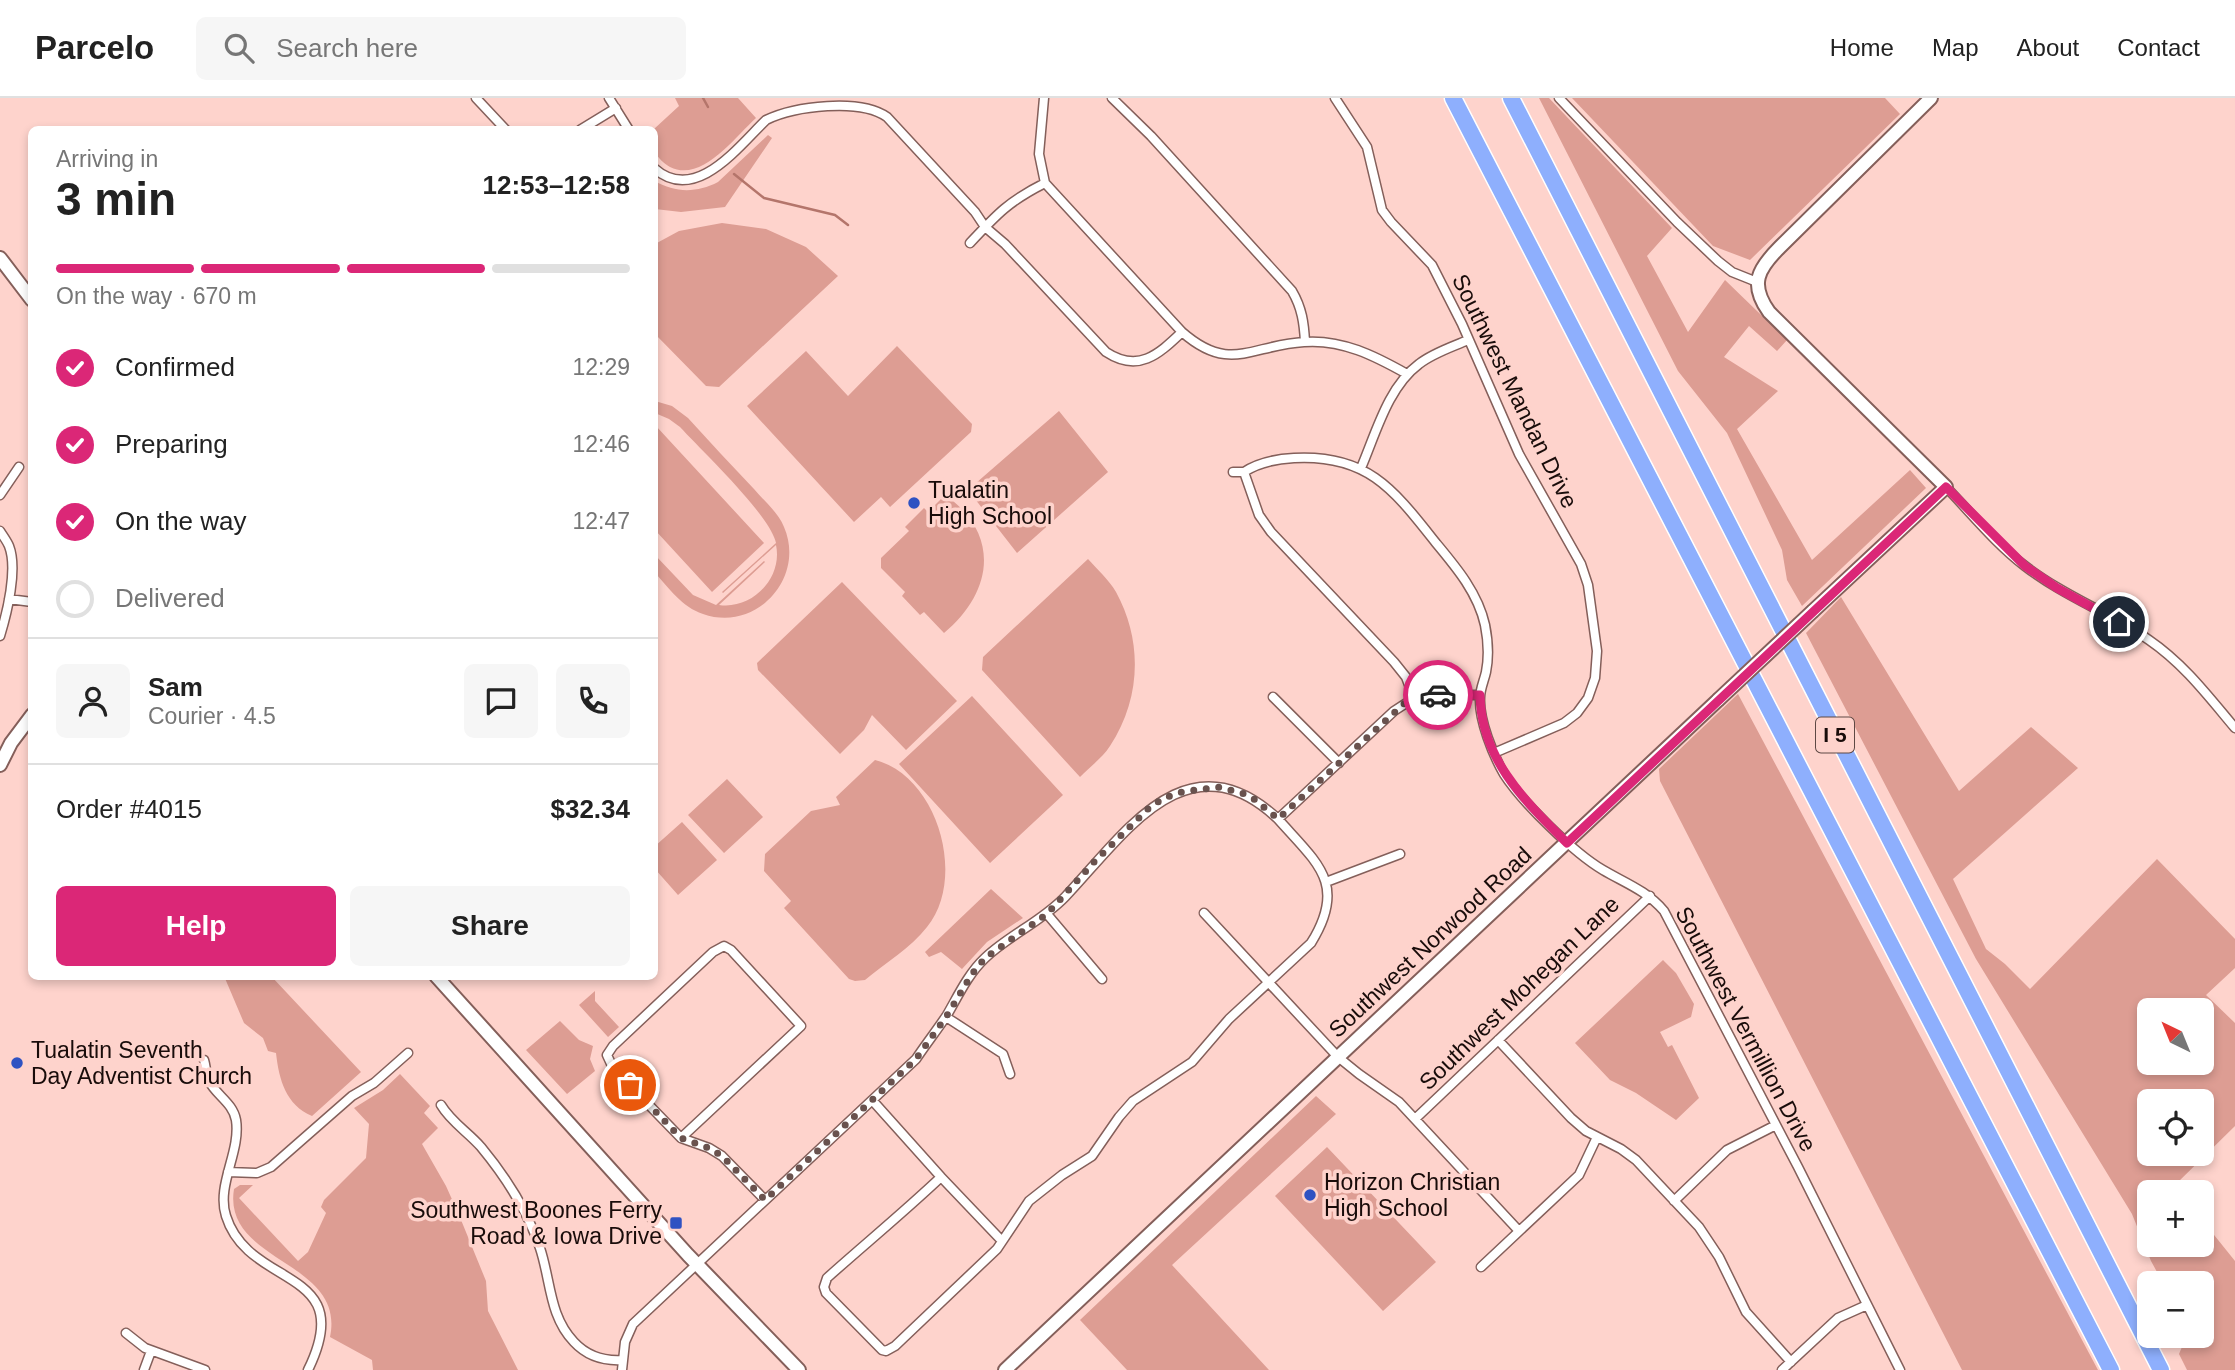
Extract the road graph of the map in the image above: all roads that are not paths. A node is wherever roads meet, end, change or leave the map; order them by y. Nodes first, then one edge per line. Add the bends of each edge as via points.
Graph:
1 (476, 98) edge
2 (609, 98) edge
3 (1044, 98) edge
4 (1112, 98) edge
5 (1335, 98) edge
6 (1453, 98) edge
7 (1511, 98) edge
8 (1559, 98) edge
9 (1931, 98) edge
10 (616, 108) junction
11 (502, 126) edge
12 (587, 126) edge
13 (627, 126) edge
14 (658, 170) edge
15 (1045, 183) junction
16 (985, 227) junction
17 (970, 243) dead end
18 (0, 258) edge
19 (1757, 282) junction
20 (28, 295) edge
21 (1182, 332) junction
22 (1468, 340) junction
23 (1305, 342) junction
24 (1407, 374) junction
25 (19, 467) dead end
26 (1361, 468) junction
27 (1233, 472) dead end
28 (1244, 472) junction
29 (1946, 487) junction
30 (0, 495) edge
31 (0, 531) edge
32 (9, 599) junction
33 (28, 601) edge
34 (0, 636) edge
35 (1480, 695) junction
36 (1273, 697) dead end
37 (1414, 698) junction
38 (28, 720) edge
39 (2235, 728) edge
40 (1494, 753) junction
41 (1339, 763) junction
42 (0, 765) edge
43 (1278, 819) junction
44 (1567, 843) junction
45 (1400, 854) dead end
46 (1326, 881) junction
47 (1650, 896) junction
48 (1204, 913) dead end
49 (1047, 914) junction
50 (1102, 979) dead end
51 (440, 980) edge
52 (1268, 982) junction
53 (946, 1017) junction
54 (1498, 1040) junction
55 (408, 1053) dead end
56 (1338, 1056) junction
57 (204, 1060) dead end
58 (1010, 1074) dead end
59 (872, 1100) junction
60 (441, 1105) dead end
61 (1415, 1119) junction
62 (1776, 1125) junction
63 (1597, 1137) junction
64 (681, 1138) junction
65 (228, 1172) junction
66 (941, 1177) junction
67 (765, 1200) junction
68 (1674, 1201) junction
69 (1519, 1231) junction
70 (1002, 1241) junction
71 (698, 1264) junction
72 (1480, 1267) dead end
73 (1867, 1305) junction
74 (126, 1333) dead end
75 (151, 1351) junction
76 (622, 1360) junction
77 (1791, 1362) junction
78 (144, 1370) edge
79 (205, 1370) edge
80 (308, 1370) edge
81 (622, 1370) edge
82 (799, 1370) edge
83 (1005, 1370) edge
84 (1782, 1370) edge
85 (1900, 1370) edge
86 (2111, 1370) edge
87 (2161, 1370) edge

1 - 11 street
2 - 10 street
3 - 15 street via 1039,154
4 - 23 street via 1292,291 1304,322
5 - 22 street, Southwest Mandan Drive via 1367,147 1382,210 1432,264
6 - 86 highway, I 5
7 - 87 highway, I 5
8 - 19 street via 1718,261
9 - 19 street via 1766,261
10 - 12 street
10 - 13 street
14 - 16 street via 671,178 691,180 715,169 775,116 817,107 864,107 887,117
15 - 16 street via 1021,195
15 - 21 street
16 - 17 street
16 - 21 street via 1112,356 1127,361 1150,359
18 - 20 street
19 - 29 street via 1762,302 1778,322
21 - 23 street via 1198,346 1227,355
22 - 24 street
22 - 40 street, Southwest Mandan Drive via 1519,454 1581,564 1597,651 1595,678 1577,713
23 - 24 street via 1346,346
24 - 26 street
25 - 30 street
26 - 28 street, Southwest Vermillion Drive via 1310,457 1256,464
26 - 35 street, Southwest Vermillion Drive via 1398,495 1477,601 1488,648
27 - 28 street
28 - 37 street via 1259,515 1271,532 1394,662
29 - 39 street via 2025,566 2169,656
29 - 44 street, Southwest Norwood Road, bridge
31 - 32 street via 10,548
32 - 33 street
32 - 34 street
35 - 37 street
35 - 40 street, Southwest Vermillion Drive
36 - 41 street
37 - 41 street
38 - 42 street
40 - 44 street, Southwest Vermillion Drive via 1505,776
41 - 43 street
43 - 46 street via 1319,866
43 - 49 street via 1254,799 1228,788 1201,788 1164,798 1095,861
44 - 47 street, Southwest Vermillion Drive
44 - 56 street, Southwest Norwood Road
45 - 46 street
46 - 52 street via 1321,928
47 - 54 street, Southwest Mohegan Lane
47 - 62 street, Southwest Vermillion Drive via 1670,921
48 - 52 street
49 - 50 street
49 - 53 street via 985,958
51 - 71 street
52 - 56 street
52 - 70 street via 1192,1062 1133,1101 1092,1156 1029,1201
53 - 58 street via 1003,1054
53 - 59 street via 916,1059
54 - 61 street, Southwest Mohegan Lane
54 - 63 street via 1571,1118
55 - 65 street via 271,1167 257,1173
56 - 61 street
56 - 83 street, Southwest Norwood Road
57 - 65 street via 209,1081 236,1122
59 - 66 street
59 - 67 street
60 - 76 street via 480,1146 512,1191 540,1249 555,1313 564,1330 588,1354
61 - 69 street
62 - 68 street via 1727,1150
62 - 73 street, Southwest Vermillion Drive
63 - 68 street via 1636,1160
63 - 69 street via 1579,1175
64 - 64 street via 800,1026 723,946 607,1055 613,1068
64 - 67 street via 722,1156
65 - 80 street via 223,1201 235,1236 251,1253 308,1291 322,1312
66 - 70 street
66 - 70 street via 827,1278 826,1293 886,1351
67 - 71 street
68 - 77 street via 1710,1241 1746,1311
69 - 72 street
71 - 76 street via 633,1324
71 - 82 street
73 - 77 street via 1838,1318
73 - 85 street, Southwest Vermillion Drive
74 - 75 street
75 - 78 street
75 - 79 street
76 - 81 street
77 - 84 street

